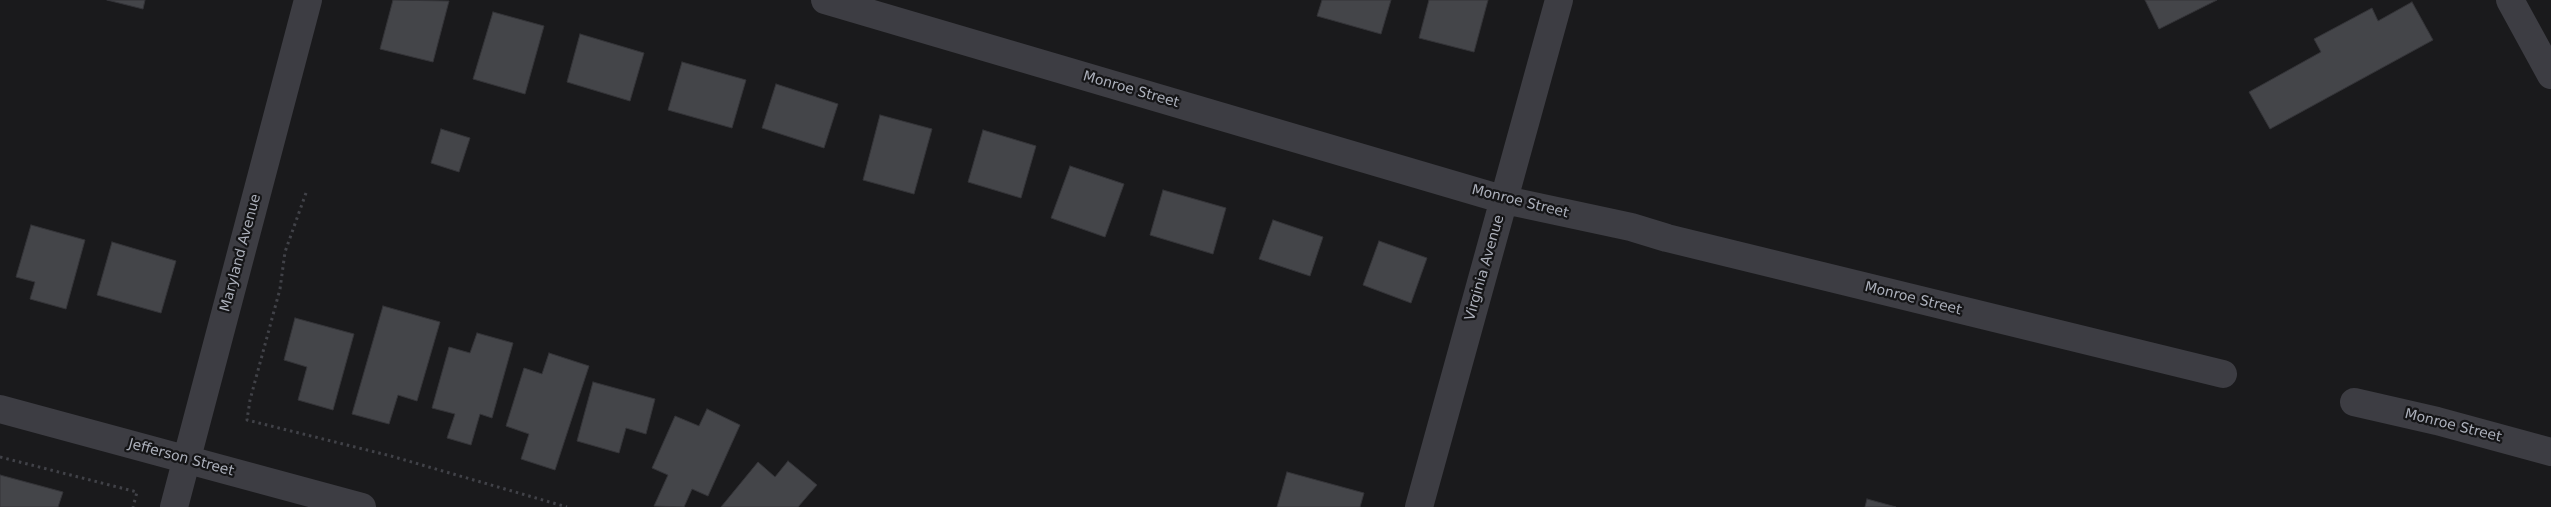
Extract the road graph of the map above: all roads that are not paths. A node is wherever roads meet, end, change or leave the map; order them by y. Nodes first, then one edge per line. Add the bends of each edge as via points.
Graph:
1 (308, 0) edge
2 (825, 0) edge
3 (1559, 0) edge
4 (2510, 0) edge
5 (2550, 73) edge
6 (1505, 200) junction
7 (2223, 374) dead end
8 (2354, 402) dead end
9 (0, 409) edge
10 (2551, 452) edge
11 (187, 460) junction
12 (174, 507) edge
13 (362, 507) edge
14 (1419, 507) edge

1 - 11 street, Maryland Avenue
2 - 6 street, Monroe Street
3 - 6 street, Virginia Avenue
4 - 5 street
6 - 7 street, Monroe Street via 1631,227
6 - 14 street, Virginia Avenue
8 - 10 street, Monroe Street
9 - 11 street, Jefferson Street
11 - 12 street, Maryland Avenue
11 - 13 street, Jefferson Street

